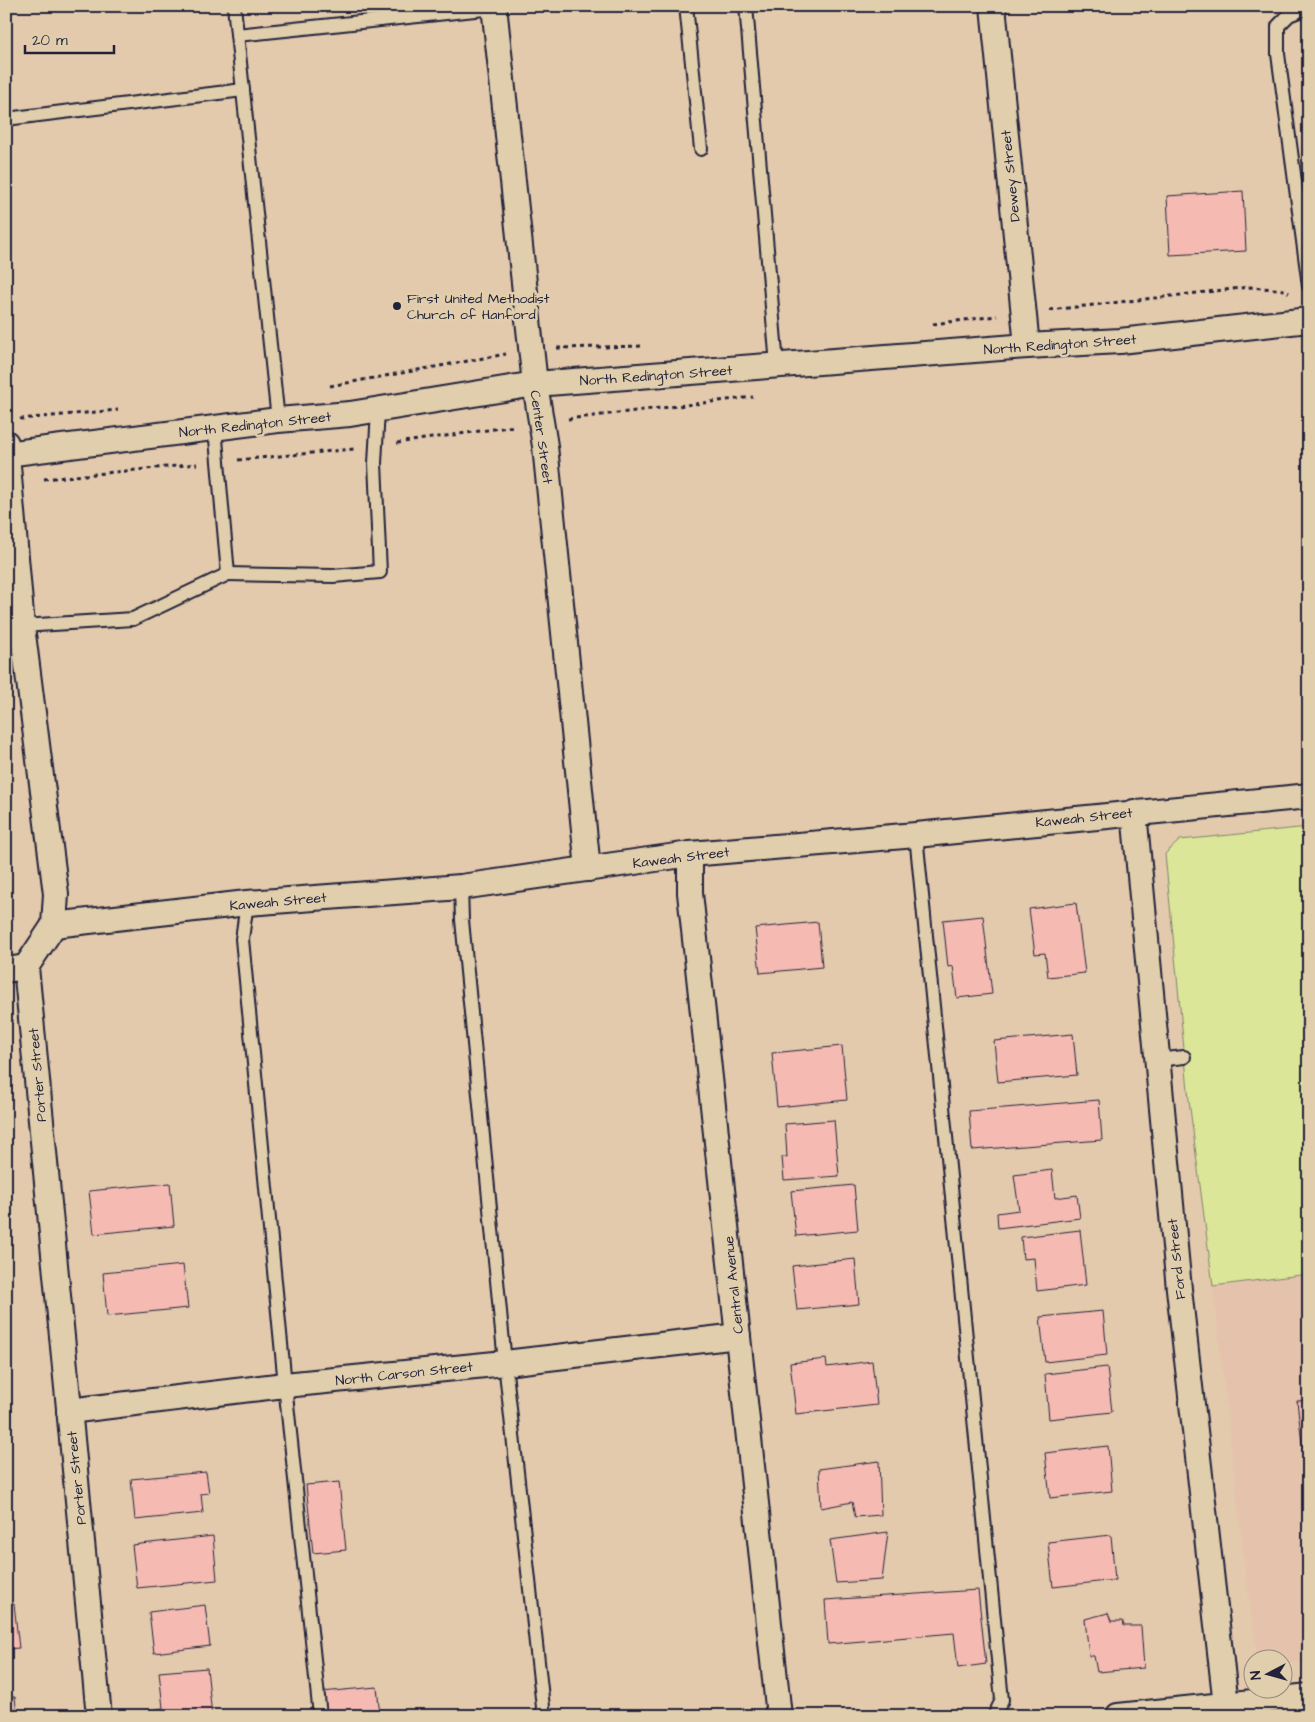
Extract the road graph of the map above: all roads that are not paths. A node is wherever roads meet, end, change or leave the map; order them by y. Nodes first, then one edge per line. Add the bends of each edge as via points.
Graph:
1 (234, 6) edge
2 (686, 6) edge
3 (746, 6) edge
4 (993, 6) edge
5 (494, 7) edge
6 (1309, 7) edge
7 (439, 10) edge
8 (237, 35) junction
9 (243, 90) junction
10 (6, 119) edge
11 (702, 149) dead end
12 (1309, 286) edge
13 (1309, 320) edge
14 (1027, 346) junction
15 (777, 365) junction
16 (535, 384) junction
17 (378, 410) junction
18 (278, 420) junction
19 (215, 428) junction
20 (7, 450) edge
21 (228, 574) junction
22 (22, 626) junction
23 (1309, 796) edge
24 (1134, 812) junction
25 (916, 835) junction
26 (690, 854) junction
27 (588, 869) junction
28 (461, 887) junction
29 (247, 903) junction
30 (54, 925) junction
31 (16, 968) edge
32 (1184, 1057) dead end
33 (1157, 1060) junction
34 (738, 1336) junction
35 (505, 1363) junction
36 (285, 1385) junction
37 (69, 1411) junction
38 (1309, 1696) edge
39 (1226, 1710) edge
40 (99, 1716) edge
41 (320, 1716) edge
42 (544, 1716) edge
43 (779, 1716) edge
44 (994, 1716) edge
45 (1118, 1716) edge

1 - 8 lane
2 - 11 lane
3 - 15 lane
4 - 14 street, Dewey Street
5 - 7 lane
5 - 16 street, Center Street
6 - 12 lane via 1289,15 1278,26 1278,54
7 - 8 lane
8 - 9 lane
9 - 10 lane
9 - 18 lane
13 - 14 street, North Redington Street via 1120,341
14 - 15 street, North Redington Street
15 - 16 street, North Redington Street
16 - 17 street, North Redington Street
16 - 27 street, Center Street via 542,422
17 - 18 street, North Redington Street
17 - 21 lane via 380,572 333,576
18 - 19 street, North Redington Street
19 - 20 street, North Redington Street
19 - 21 lane
20 - 22 street, Porter Street
21 - 22 lane via 133,619
22 - 30 street, Porter Street via 56,894
23 - 24 street, Kaweah Street
24 - 25 street, Kaweah Street
24 - 33 street, Ford Street
25 - 26 street, Kaweah Street
25 - 44 lane via 1002,1700
26 - 27 street, Kaweah Street
26 - 34 street, Central Avenue via 690,893
27 - 28 street, Kaweah Street
28 - 29 street, Kaweah Street
28 - 35 lane
29 - 30 street, Kaweah Street
29 - 36 lane via 242,939
30 - 31 street, Porter Street
31 - 37 street, Porter Street
32 - 33 lane
33 - 39 street, Ford Street
34 - 35 street, North Carson Street
34 - 43 street, Central Avenue
35 - 36 street, North Carson Street
35 - 42 lane
36 - 37 street, North Carson Street
36 - 41 lane
37 - 40 street, Porter Street
38 - 39 street
39 - 45 street

